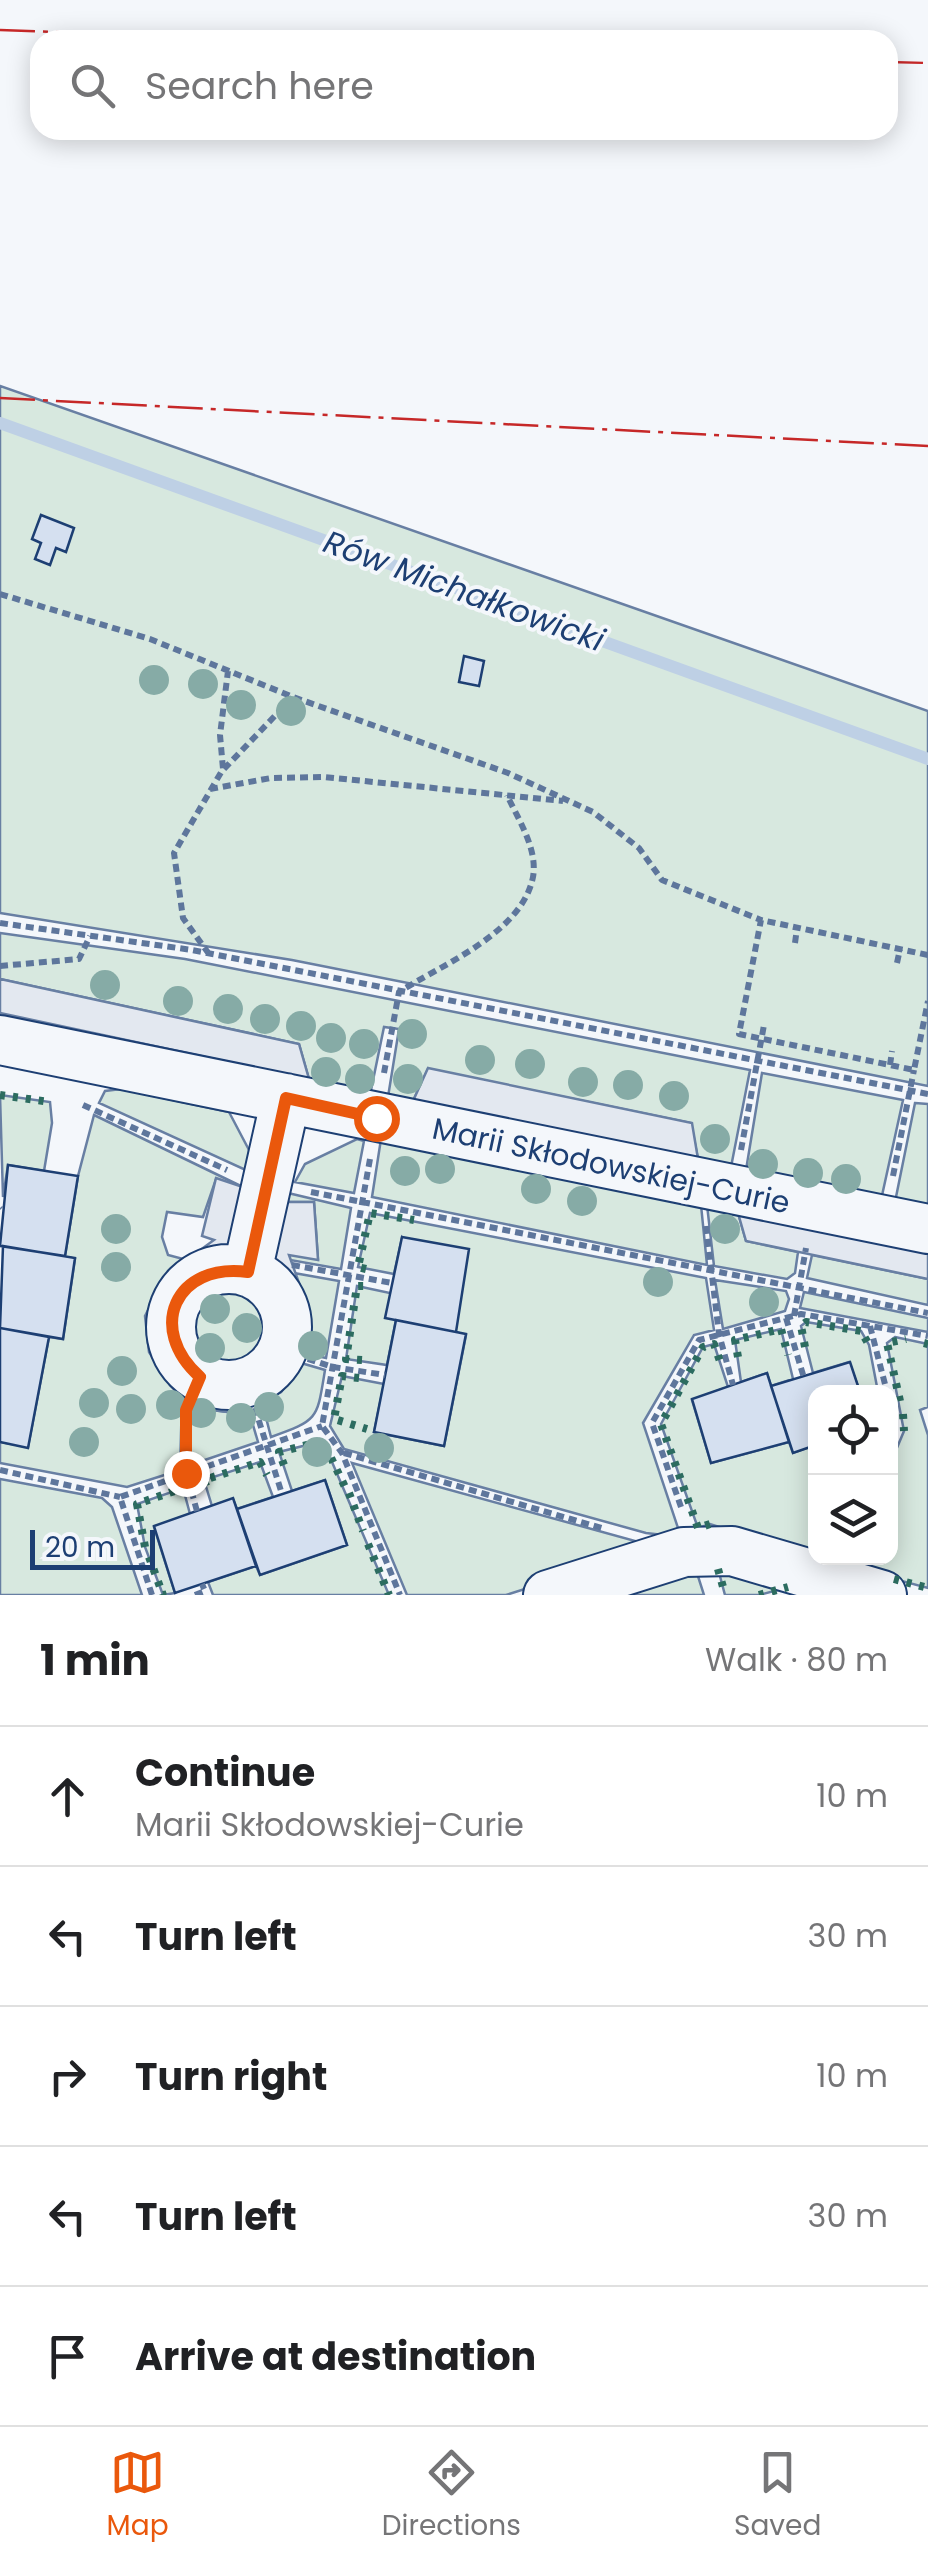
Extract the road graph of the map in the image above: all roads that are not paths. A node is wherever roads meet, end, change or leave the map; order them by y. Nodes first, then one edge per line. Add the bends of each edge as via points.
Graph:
1 (0, 1040) edge
2 (286, 1098) junction
3 (928, 1230) edge
4 (249, 1265) junction
5 (548, 1595) edge
6 (882, 1595) edge

1 - 2 street, Marii Skłodowskiej-Curie
2 - 3 street, Marii Skłodowskiej-Curie
2 - 4 street
4 - 4 street via 283,1304 283,1351 247,1382 223,1385 182,1361 172,1339 172,1315 182,1292 200,1276
5 - 6 street via 696,1551 732,1551

